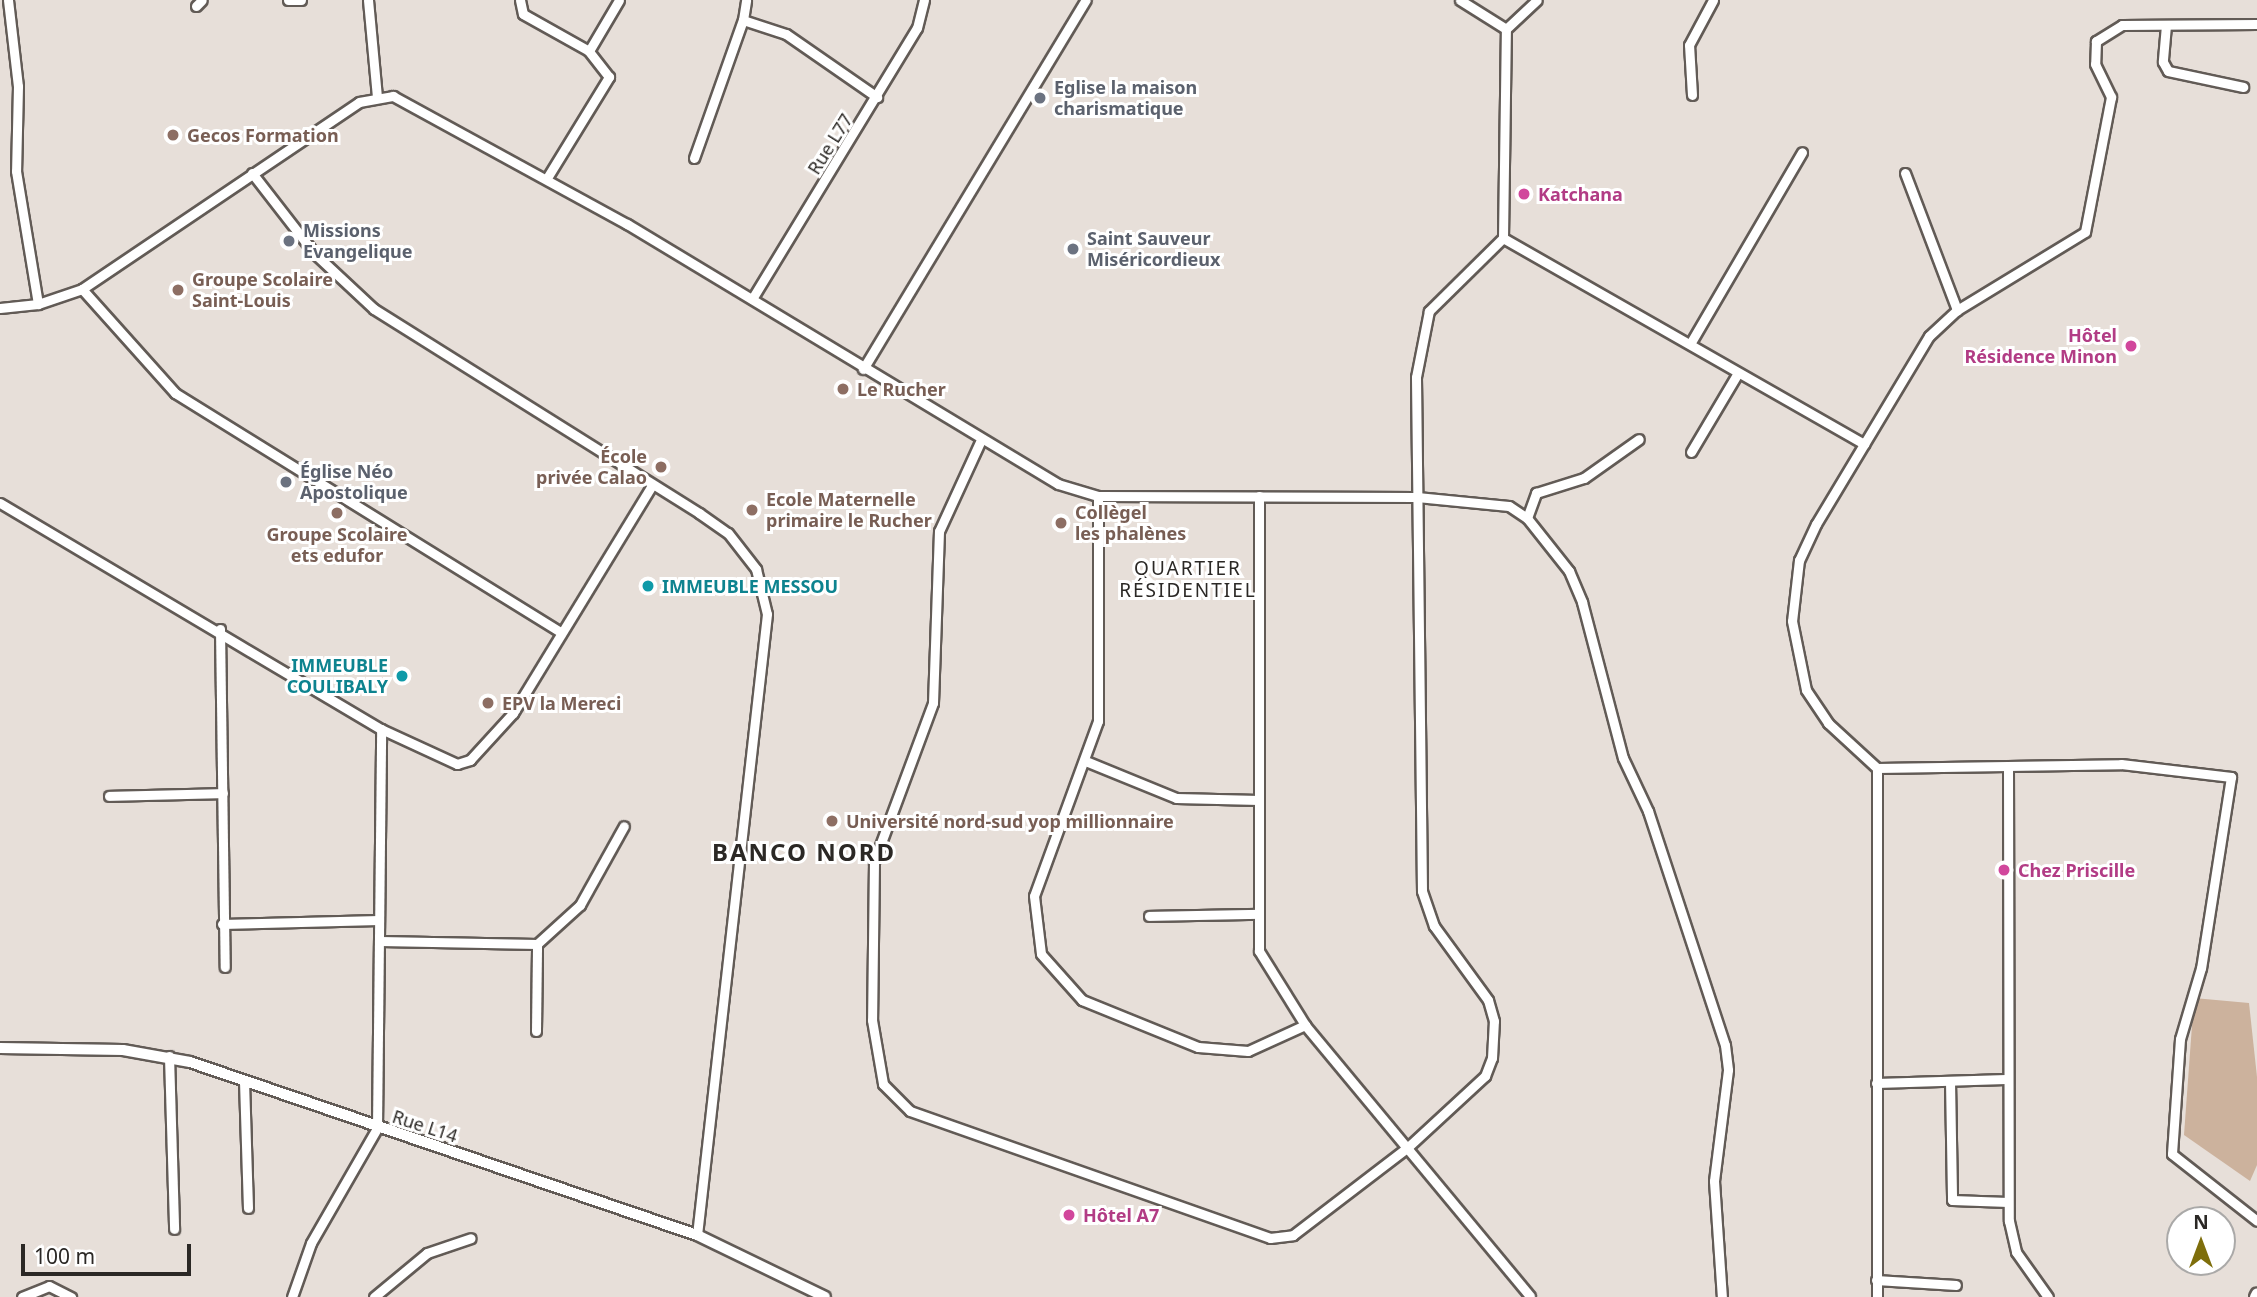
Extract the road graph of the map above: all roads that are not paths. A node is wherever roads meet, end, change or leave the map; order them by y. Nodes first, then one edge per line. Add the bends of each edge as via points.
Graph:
1 (8, 0) edge
2 (288, 0) edge
3 (301, 0) edge
4 (368, 0) edge
5 (520, 0) edge
6 (619, 0) edge
7 (746, 0) edge
8 (924, 0) edge
9 (1086, 0) edge
10 (1460, 0) edge
11 (1536, 0) edge
12 (1713, 0) edge
13 (743, 20) junction
14 (2257, 24) edge
15 (2166, 25) junction
16 (1506, 29) junction
17 (589, 51) junction
18 (2243, 87) dead end
19 (1692, 96) dead end
20 (377, 97) junction
21 (877, 97) junction
22 (1802, 152) dead end
23 (694, 158) dead end
24 (252, 173) junction
25 (1905, 173) dead end
26 (547, 178) junction
27 (1503, 238) junction
28 (82, 289) junction
29 (752, 299) junction
30 (38, 304) junction
31 (0, 308) edge
32 (1957, 310) junction
33 (1690, 344) junction
34 (863, 369) junction
35 (1738, 373) junction
36 (1639, 439) dead end
37 (980, 442) junction
38 (1864, 444) junction
39 (1691, 452) dead end
40 (652, 485) junction
41 (1098, 496) junction
42 (1259, 496) junction
43 (1417, 497) junction
44 (0, 503) edge
45 (1527, 518) junction
46 (220, 629) junction
47 (561, 632) junction
48 (381, 729) junction
49 (1088, 762) junction
50 (2008, 766) junction
51 (1877, 768) junction
52 (223, 793) junction
53 (109, 796) dead end
54 (1259, 800) junction
55 (624, 826) dead end
56 (1257, 914) junction
57 (1149, 916) dead end
58 (379, 920) junction
59 (222, 924) junction
60 (380, 941) junction
61 (537, 944) junction
62 (225, 967) dead end
63 (1305, 1025) junction
64 (536, 1031) dead end
65 (0, 1048) edge
66 (169, 1056) junction
67 (2006, 1079) junction
68 (244, 1081) junction
69 (1950, 1081) junction
70 (1876, 1083) junction
71 (377, 1128) junction
72 (1408, 1147) junction
73 (2008, 1202) junction
74 (248, 1208) dead end
75 (2257, 1222) edge
76 (174, 1229) dead end
77 (697, 1235) junction
78 (471, 1238) dead end
79 (1877, 1280) junction
80 (1956, 1285) dead end
81 (1530, 1296) edge
82 (22, 1297) edge
83 (71, 1297) edge
84 (292, 1297) edge
85 (374, 1297) edge
86 (825, 1297) edge
87 (1722, 1297) edge
88 (1877, 1297) edge
89 (2048, 1297) edge

1 - 30 street via 18,86 16,171
2 - 3 street
4 - 20 street
5 - 17 street via 523,14
6 - 17 street
7 - 13 street
8 - 21 street, Rue L77 via 917,28
9 - 34 street
10 - 16 street
11 - 16 street
12 - 19 street via 1689,45
13 - 21 street via 786,34
13 - 23 street
14 - 15 street
15 - 18 street via 2162,62 2168,71
15 - 32 street via 2111,27 2096,41 2095,64 2111,97 2085,232
16 - 27 street
17 - 26 street via 609,77
20 - 24 street via 359,102
20 - 26 street via 410,100
21 - 29 street, Rue L77
22 - 33 street
24 - 28 street
24 - 40 street via 314,253 373,309 601,447
25 - 32 street
26 - 29 street
27 - 33 street
27 - 43 street via 1440,295 1422,329
28 - 30 street
28 - 47 street via 175,393
29 - 34 street
30 - 31 street
32 - 38 street via 1909,363
33 - 35 street
34 - 37 street
35 - 38 street
35 - 39 street
36 - 45 street via 1584,478 1536,493
37 - 41 street via 1058,484
37 - 72 street via 939,531 933,704 874,862 872,1020 883,1084 910,1111 1270,1238 1293,1235
38 - 51 street via 1800,560 1792,621 1806,690 1828,723
40 - 47 street
40 - 77 street via 728,533 756,569 767,614
41 - 42 street
41 - 49 street via 1100,706
42 - 43 street
42 - 54 street
43 - 45 street via 1492,501
43 - 72 street via 1422,891 1434,926 1488,1000 1494,1040 1485,1076
44 - 46 street
45 - 87 street via 1569,571 1582,602 1623,758 1652,822 1725,1045 1728,1070 1714,1181
46 - 48 street
46 - 52 street
47 - 48 street via 513,713 470,760 443,763
48 - 58 street
49 - 54 street via 1176,798
49 - 63 street via 1034,896 1036,936 1058,980 1082,1000 1210,1049 1248,1051
50 - 51 street
50 - 67 street
50 - 75 street via 2169,765 2231,776 2201,968 2180,1039 2172,1154
51 - 70 street
52 - 53 street
52 - 59 street
54 - 56 street
55 - 61 street via 580,905
56 - 57 street
56 - 63 street via 1259,951
58 - 59 street
58 - 60 street
59 - 62 street
60 - 61 street
60 - 71 street
61 - 64 street
63 - 72 street
65 - 66 street, Rue L14
66 - 68 street, Rue L14
66 - 76 street
67 - 69 street
67 - 73 street
68 - 71 street, Rue L14
68 - 74 street
69 - 70 street
69 - 73 street via 1952,1200
70 - 79 street
71 - 77 street, Rue L14
71 - 84 street via 311,1243
72 - 81 street
73 - 89 street via 2011,1240
77 - 86 street, Rue L14
78 - 85 street via 427,1254
79 - 80 street
79 - 88 street
82 - 83 street via 49,1286

